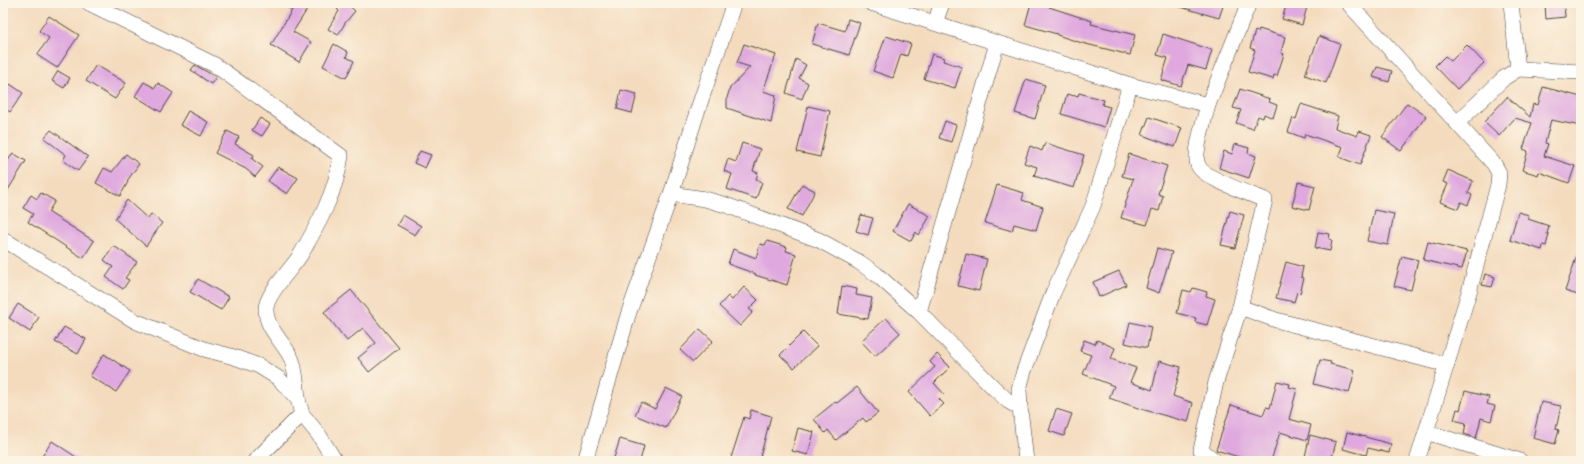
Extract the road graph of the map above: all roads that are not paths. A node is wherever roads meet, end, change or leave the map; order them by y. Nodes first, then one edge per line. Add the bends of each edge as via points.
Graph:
1 (89, 3) edge
2 (734, 3) edge
3 (871, 3) edge
4 (942, 3) edge
5 (1249, 3) edge
6 (1348, 3) edge
7 (1511, 3) edge
8 (935, 23) junction
9 (996, 43) junction
10 (1518, 69) junction
11 (1581, 72) edge
12 (1130, 85) junction
13 (1208, 105) junction
14 (1457, 123) junction
15 (672, 194) junction
16 (3, 239) edge
17 (1240, 307) junction
18 (919, 312) junction
19 (1447, 365) junction
20 (300, 406) junction
21 (1020, 408) junction
22 (1426, 432) junction
23 (255, 461) edge
24 (334, 461) edge
25 (585, 461) edge
26 (1026, 461) edge
27 (1215, 461) edge
28 (1417, 461) edge
29 (1520, 461) edge

1 - 20 street via 215,65 341,156 333,193 317,226 300,256 272,292 265,309 269,325 292,361
2 - 15 street
3 - 8 street
4 - 8 street
5 - 13 street
6 - 14 street
7 - 10 street
8 - 9 street
9 - 12 street
9 - 18 street
10 - 11 street
10 - 14 street via 1504,78
12 - 13 street
12 - 21 street via 1093,206 1053,293 1024,372 1019,389
13 - 17 street via 1196,155 1198,166 1209,176 1265,200
14 - 19 street via 1499,173 1498,185
15 - 18 street via 726,205 819,240 871,270
15 - 25 street via 629,312
16 - 20 street via 135,321 204,349 259,366 278,378
17 - 19 street via 1276,320
17 - 27 street via 1216,382 1201,450
18 - 21 street via 994,388
19 - 22 street
20 - 23 street
20 - 24 street
21 - 26 street
22 - 28 street
22 - 29 street

